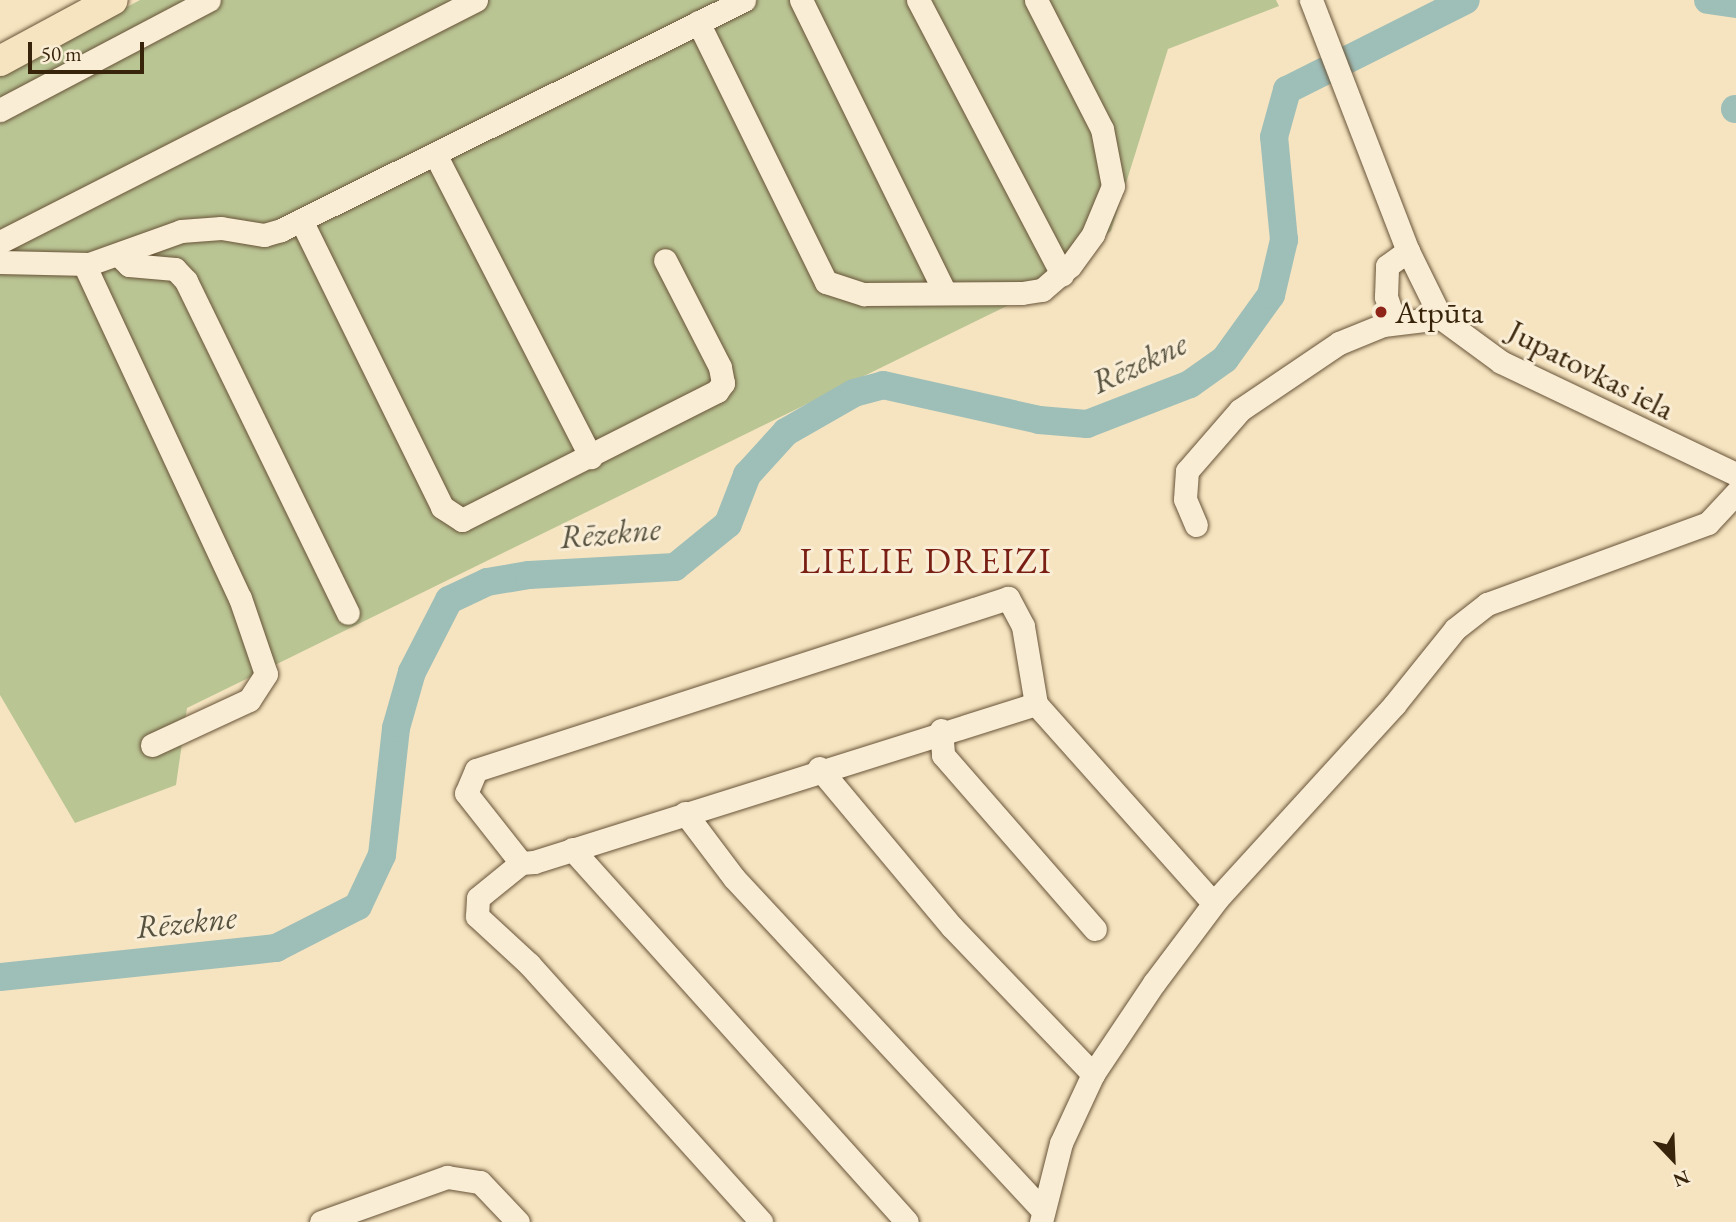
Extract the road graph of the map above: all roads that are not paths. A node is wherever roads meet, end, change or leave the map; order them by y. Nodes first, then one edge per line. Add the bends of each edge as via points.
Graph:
1 (113, 0) edge
2 (209, 0) edge
3 (476, 0) edge
4 (744, 0) edge
5 (801, 0) edge
6 (918, 0) edge
7 (1036, 0) edge
8 (1314, 8) edge
9 (698, 22) junction
10 (0, 61) edge
11 (0, 110) edge
12 (435, 154) junction
13 (301, 220) junction
14 (0, 242) edge
15 (1408, 251) junction
16 (121, 257) junction
17 (665, 260) dead end
18 (0, 262) edge
19 (84, 264) junction
20 (1062, 274) junction
21 (945, 293) junction
22 (1441, 318) junction
23 (1395, 323) junction
24 (591, 457) junction
25 (1736, 474) edge
26 (1736, 493) edge
27 (1196, 525) dead end
28 (348, 613) dead end
29 (1036, 704) junction
30 (941, 730) junction
31 (152, 745) dead end
32 (819, 768) junction
33 (685, 813) junction
34 (572, 849) junction
35 (521, 863) junction
36 (1213, 903) junction
37 (1095, 929) dead end
38 (1093, 1074) junction
39 (1042, 1217) edge
40 (321, 1222) edge
41 (518, 1222) edge
42 (761, 1222) edge
43 (907, 1222) edge

1 - 10 main road
2 - 11 street
3 - 14 street
4 - 9 street
5 - 21 street
6 - 20 street
7 - 20 street via 1102,129 1112,171 1107,208
8 - 15 street, Jupatovkas iela
9 - 12 street
9 - 21 street via 826,282 844,293
12 - 13 street
12 - 24 street
13 - 16 street via 264,235 221,228 181,231
13 - 24 street via 448,516 462,520
15 - 22 street, Jupatovkas iela
15 - 23 street via 1387,266 1386,298
16 - 19 street
16 - 28 street via 129,265 175,269 186,281
17 - 24 street via 723,383 706,399
18 - 19 street
19 - 31 street via 240,598 266,674 249,701
20 - 21 street via 1042,290
22 - 23 street
22 - 25 street, Jupatovkas iela via 1512,368
23 - 27 street via 1339,343 1240,410 1187,471 1185,499
26 - 36 street via 1708,523 1488,604 1455,629 1394,705
29 - 30 street
29 - 35 street via 1023,626 1009,598 476,770 466,793
29 - 36 street
30 - 32 street
30 - 37 street via 943,755
32 - 33 street
32 - 38 street via 952,927
33 - 34 street
33 - 39 street via 734,878
34 - 35 street
34 - 43 street
35 - 42 street via 478,898 477,916 529,964
36 - 38 street
38 - 39 street via 1061,1143
40 - 41 street via 447,1177 480,1182

